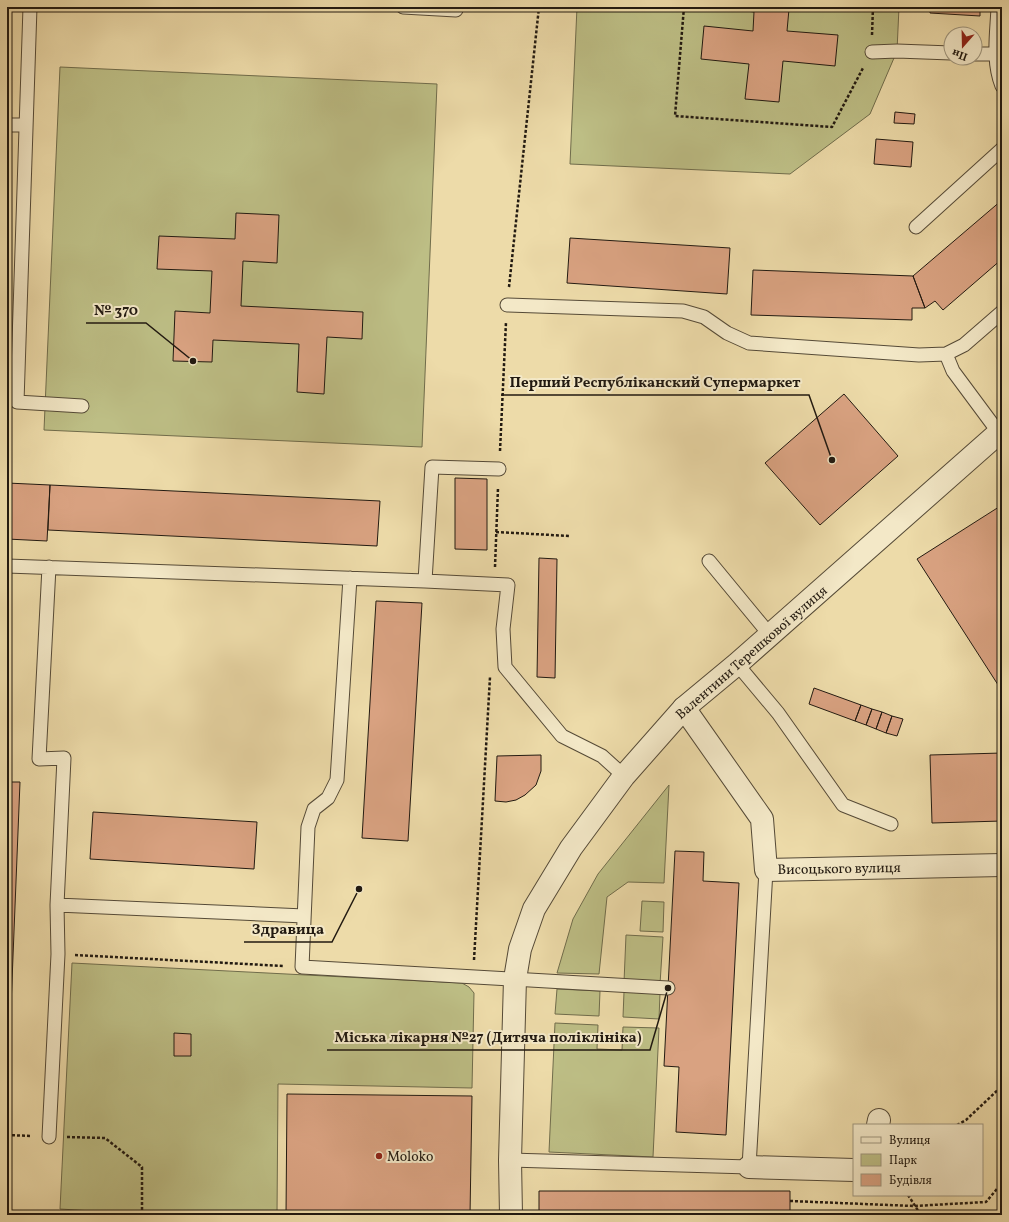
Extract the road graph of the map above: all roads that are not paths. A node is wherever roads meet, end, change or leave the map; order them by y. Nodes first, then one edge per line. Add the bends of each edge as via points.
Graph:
1 (30, 7) edge
2 (403, 7) edge
3 (998, 7) edge
4 (456, 10) dead end
5 (872, 52) road end
6 (943, 53) edge
7 (983, 54) edge
8 (996, 54) junction
9 (1002, 86) edge
10 (7, 124) edge
11 (26, 125) junction
12 (1002, 150) edge
13 (916, 227) dead end
14 (507, 305) road end
15 (1002, 312) edge
16 (946, 354) junction
17 (82, 406) dead end
18 (1001, 432) edge
19 (499, 469) road end
20 (709, 561) dead end
21 (7, 566) edge
22 (49, 567) junction
23 (350, 578) junction
24 (425, 581) junction
25 (770, 635) junction
26 (737, 664) junction
27 (684, 708) junction
28 (624, 776) junction
29 (892, 824) dead end
30 (1002, 865) edge
31 (766, 870) junction
32 (57, 905) junction
33 (304, 916) junction
34 (515, 979) junction
35 (668, 988) dead end
36 (49, 1137) road end
37 (510, 1160) junction
38 (750, 1167) junction
39 (853, 1170) edge
40 (511, 1215) edge

1 - 11 lane
2 - 4 lane
3 - 8 lane
5 - 6 lane
7 - 8 lane
8 - 9 lane
10 - 11 lane
11 - 17 lane via 17,402
12 - 13 lane
14 - 16 lane via 683,311 704,317 727,333 749,343 919,355
15 - 16 lane via 964,345
16 - 18 lane via 954,371
18 - 25 street, Валентини Терешкової вулиця
19 - 24 lane via 432,467
20 - 25 lane
21 - 22 lane
22 - 23 lane
22 - 32 lane via 39,759 64,758
23 - 24 lane
23 - 33 lane via 337,780 328,798 314,809 308,827
24 - 28 lane via 508,585 503,629 505,667 562,736 602,756
25 - 26 street, Валентини Терешкової вулиця
26 - 27 street, Валентини Терешкової вулиця
26 - 29 lane via 778,713 843,805
27 - 28 street, Валентини Терешкової вулиця
27 - 31 street, Висоцького вулиця via 762,819
28 - 34 street, Валентини Терешкової вулиця via 571,848 534,909 520,948
30 - 31 street, Висоцького вулиця
31 - 38 lane
32 - 33 lane
32 - 36 lane via 58,954
33 - 34 lane via 302,967
34 - 35 lane
34 - 37 street, Валентини Терешкової вулиця
37 - 38 lane
37 - 40 street, Валентини Терешкової вулиця
38 - 39 street

